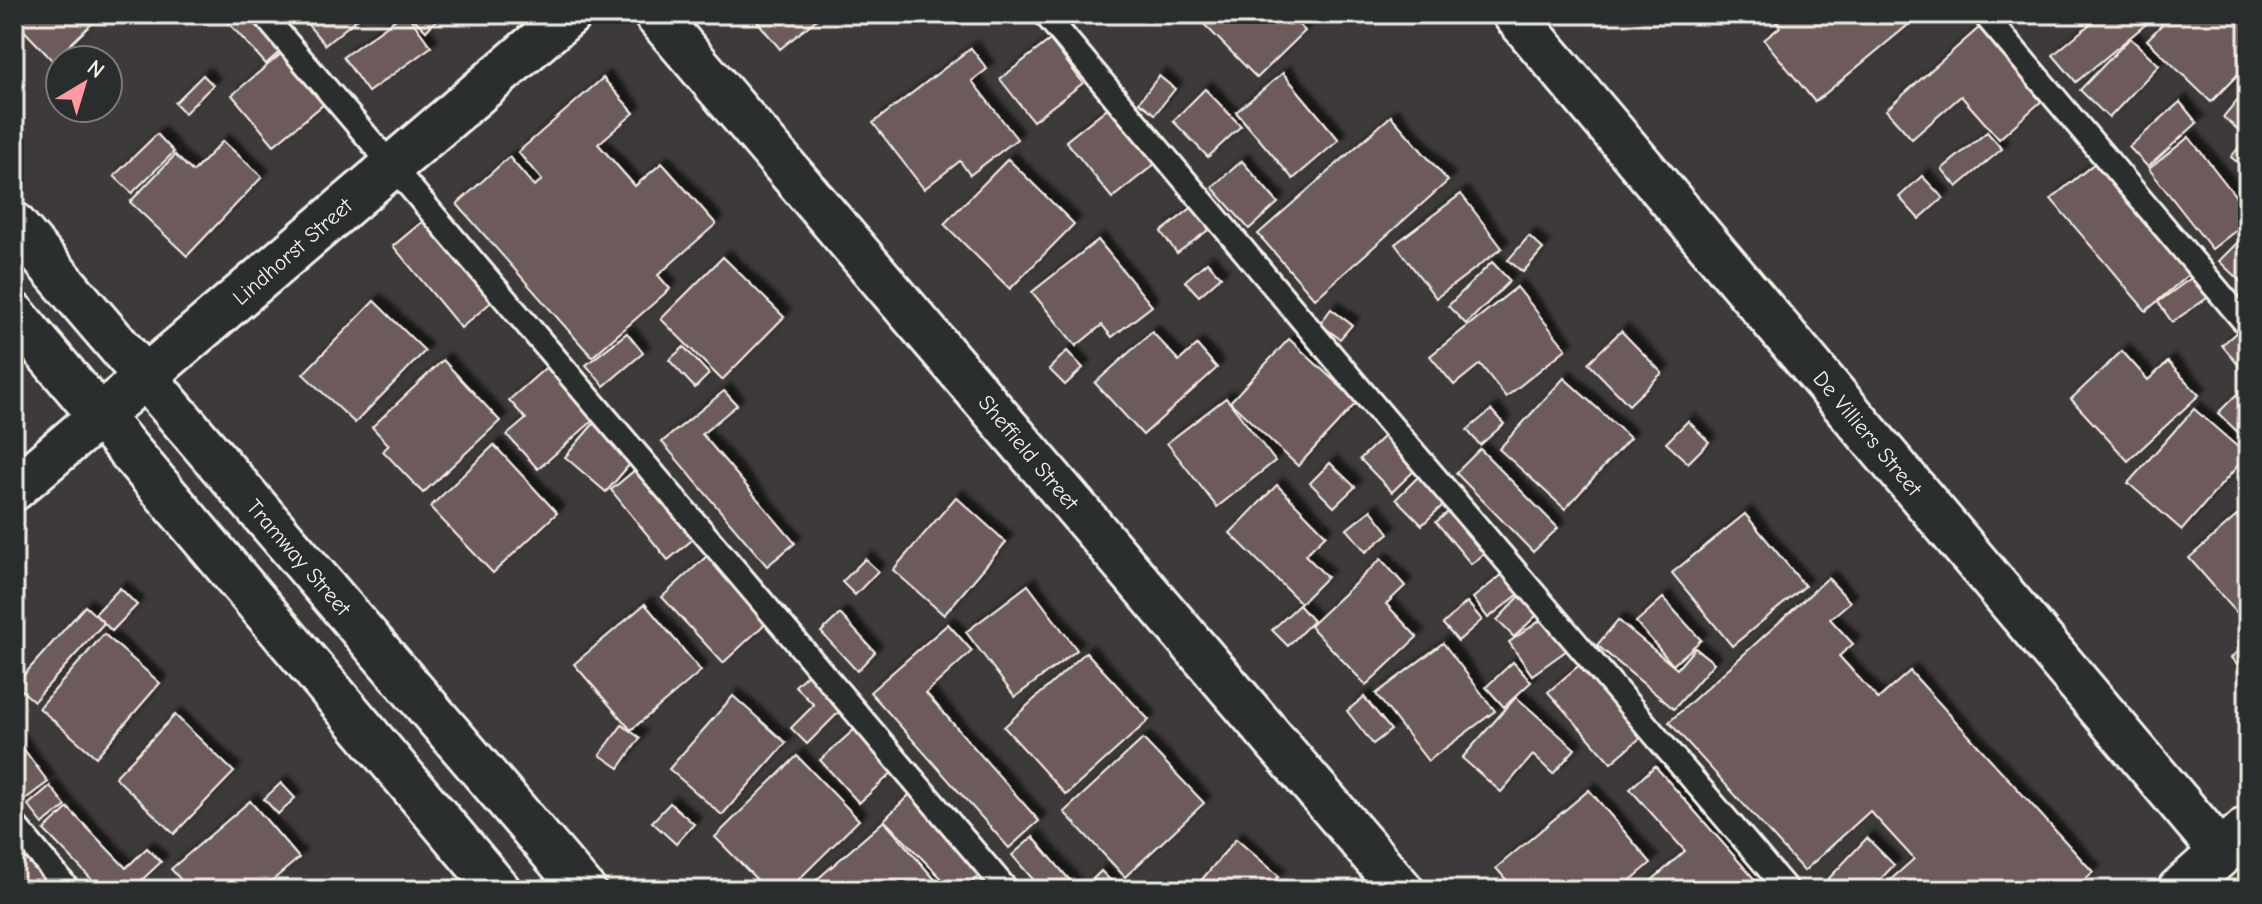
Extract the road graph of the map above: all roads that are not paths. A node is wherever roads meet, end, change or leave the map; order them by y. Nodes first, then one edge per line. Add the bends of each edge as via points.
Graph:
1 (263, 14) edge
2 (570, 14) edge
3 (655, 14) edge
4 (1045, 14) edge
5 (1514, 14) edge
6 (1984, 14) edge
7 (391, 166) junction
8 (14, 224) edge
9 (14, 314) edge
10 (2248, 326) edge
11 (144, 377) junction
12 (100, 415) junction
13 (14, 489) edge
14 (14, 824) edge
15 (535, 831) junction
16 (2234, 840) edge
17 (489, 878) edge
18 (69, 890) edge
19 (584, 890) edge
20 (1007, 890) edge
21 (1402, 890) edge
22 (1787, 890) edge
23 (2180, 890) edge

1 - 7 lane
2 - 7 street, Lindhorst Street
3 - 21 street, Sheffield Street
4 - 22 lane
5 - 16 street, De Villiers Street
6 - 10 lane
7 - 11 street, Lindhorst Street
7 - 20 lane
8 - 11 street, Tramway Street
9 - 12 street
11 - 12 street, Lindhorst Street
11 - 15 street, Tramway Street
12 - 13 street, Lindhorst Street
12 - 17 street
14 - 18 lane
15 - 17 street
15 - 19 street, Tramway Street
16 - 23 main road

